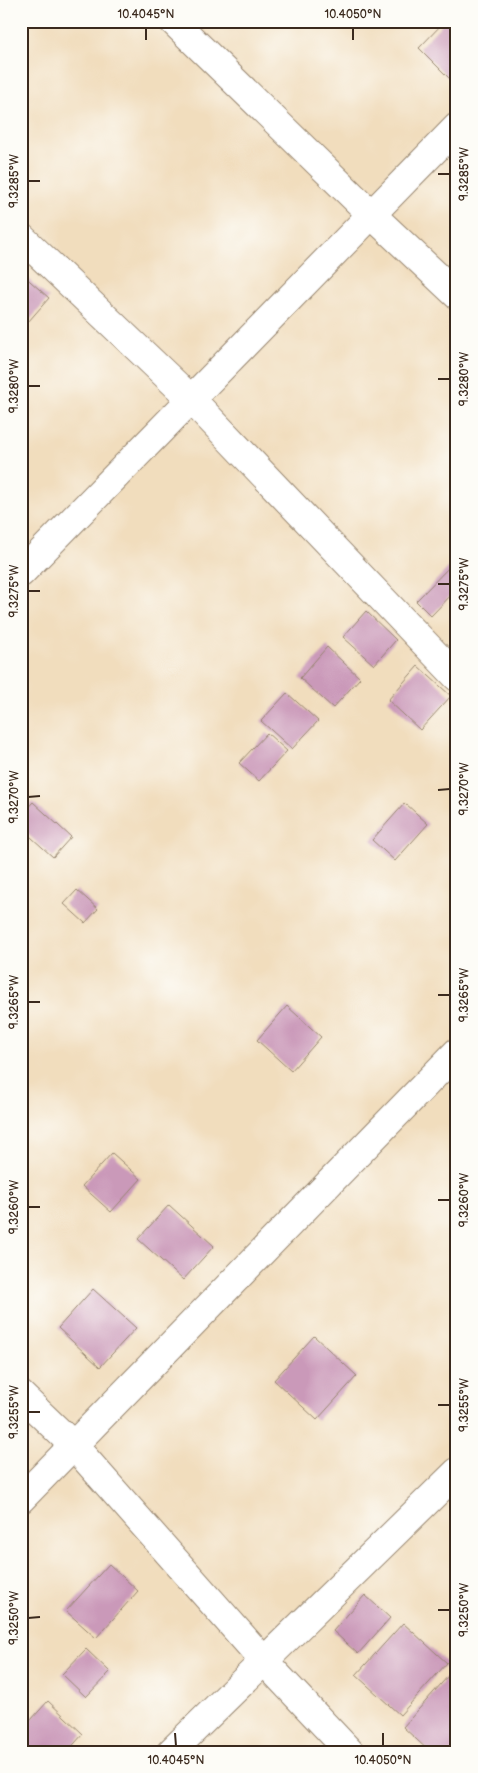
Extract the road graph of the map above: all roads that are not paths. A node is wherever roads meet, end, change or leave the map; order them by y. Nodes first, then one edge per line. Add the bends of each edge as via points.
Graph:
1 (173, 21) edge
2 (457, 127) edge
3 (372, 215) junction
4 (21, 237) edge
5 (457, 295) edge
6 (192, 400) junction
7 (21, 573) edge
8 (457, 677) edge
9 (457, 1052) edge
10 (21, 1395) edge
11 (74, 1446) junction
12 (457, 1472) edge
13 (21, 1499) edge
14 (264, 1661) junction
15 (171, 1752) edge
16 (350, 1752) edge

1 - 3 street
2 - 3 street
3 - 5 street
3 - 6 street
4 - 6 street
6 - 7 street
6 - 8 street
9 - 11 street
10 - 11 street
11 - 13 street
11 - 14 street
12 - 14 street
14 - 15 street
14 - 16 street

